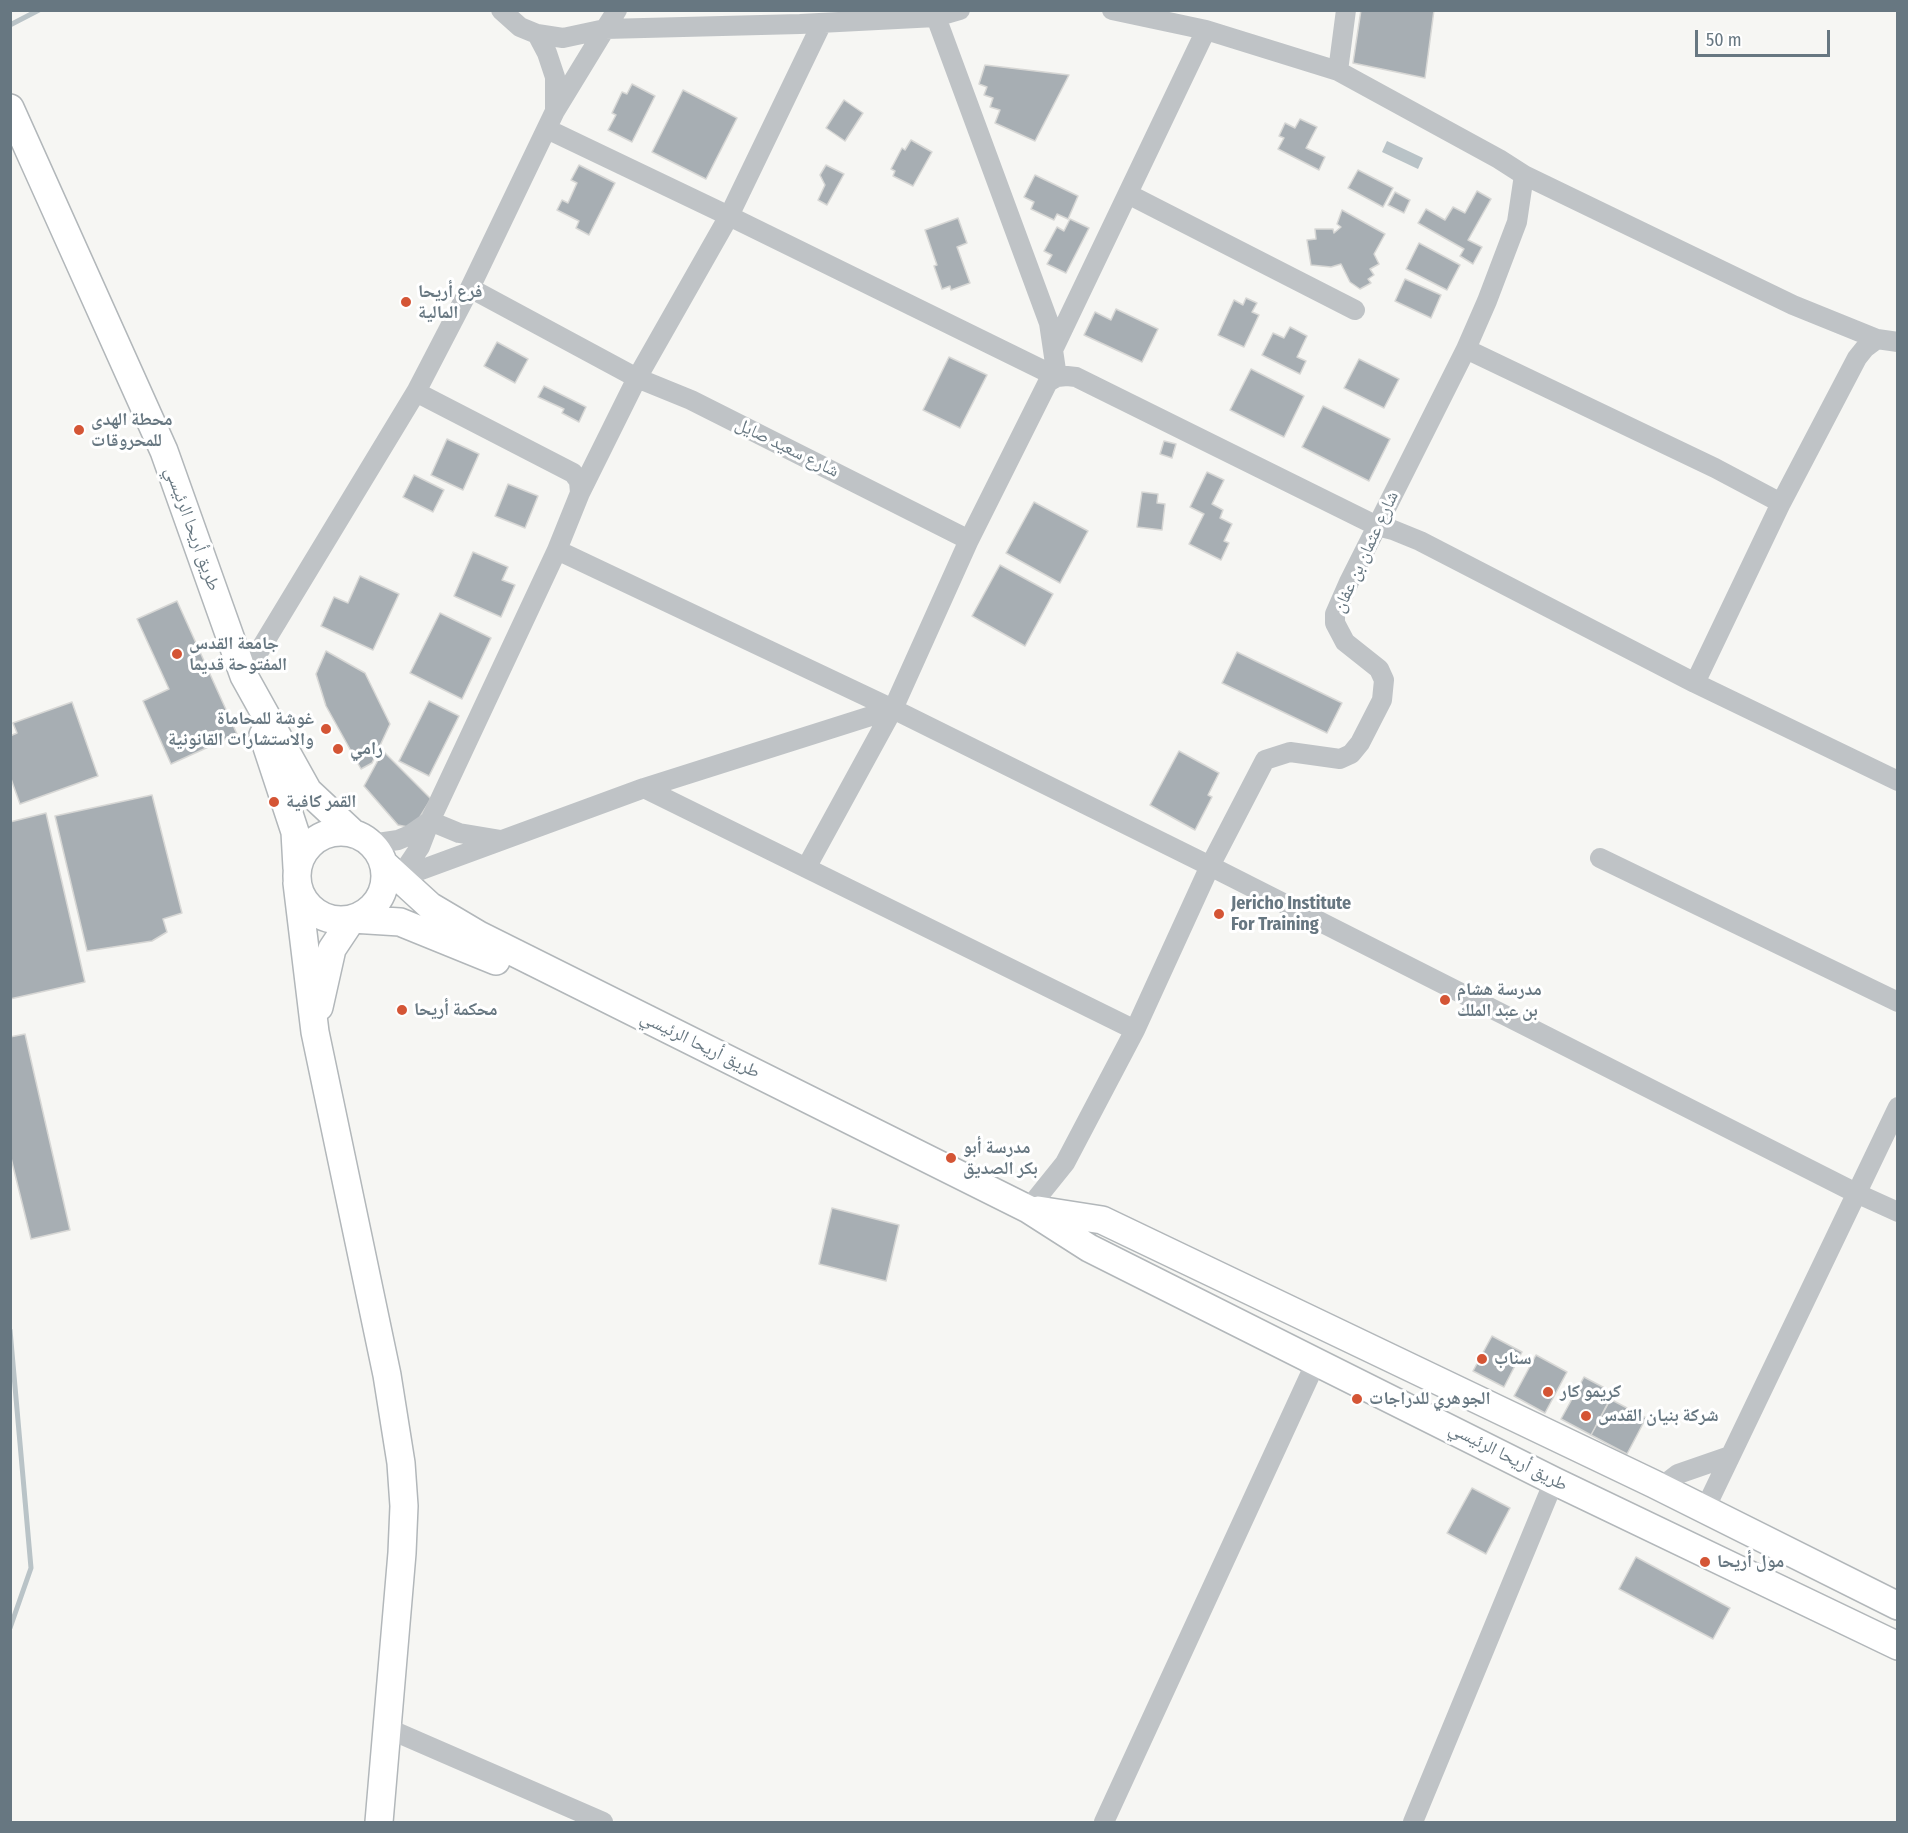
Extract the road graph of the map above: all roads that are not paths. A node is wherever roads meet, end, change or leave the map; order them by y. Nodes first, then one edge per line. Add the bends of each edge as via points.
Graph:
1 (501, 10) edge
2 (617, 10) edge
3 (960, 10) edge
4 (1112, 10) edge
5 (1346, 10) edge
6 (936, 16) junction
7 (822, 23) junction
8 (605, 30) junction
9 (1206, 30) junction
10 (537, 34) junction
11 (1338, 72) junction
12 (10, 108) edge
13 (555, 111) junction
14 (547, 129) junction
15 (1524, 175) junction
16 (1128, 194) junction
17 (729, 216) junction
18 (470, 288) junction
19 (1355, 310) dead end
20 (1877, 339) junction
21 (1898, 342) edge
22 (1466, 349) junction
23 (1053, 350) junction
24 (1057, 377) junction
25 (637, 378) junction
26 (416, 392) junction
27 (580, 494) junction
28 (1781, 503) junction
29 (1377, 526) junction
30 (969, 540) junction
31 (557, 550) junction
32 (244, 676) junction
33 (1695, 683) junction
34 (892, 709) junction
35 (1898, 781) edge
36 (644, 788) junction
37 (430, 821) junction
38 (502, 841) junction
39 (377, 855) junction
40 (1600, 858) dead end
41 (1210, 866) junction
42 (806, 868) junction
43 (297, 876) junction
44 (352, 919) junction
45 (1898, 1002) edge
46 (646, 1019) junction
47 (1135, 1030) junction
48 (315, 1032) junction
49 (1898, 1107) edge
50 (1856, 1193) junction
51 (1028, 1209) junction
52 (1898, 1212) edge
53 (1316, 1362) junction
54 (1730, 1456) junction
55 (1554, 1481) junction
56 (1661, 1487) junction
57 (1705, 1509) junction
58 (1898, 1606) edge
59 (1898, 1646) edge
60 (389, 1729) junction
61 (380, 1822) edge
62 (603, 1822) edge
63 (1104, 1822) edge
64 (1413, 1822) edge

1 - 10 street via 520,27
2 - 8 street
3 - 6 street
4 - 9 street
5 - 11 street
6 - 7 street
6 - 23 street via 1049,323
7 - 8 street
7 - 17 street
8 - 10 street via 563,38
8 - 13 street
9 - 11 street
9 - 16 street
10 - 13 street via 555,77
11 - 15 street
12 - 32 main road, طريق أريحا الرئيسي via 164,451
13 - 14 street
14 - 17 street
14 - 18 street
15 - 20 street via 1793,305
15 - 22 street, شارع عثمان بن عفان via 1517,222
16 - 19 street
16 - 23 street
17 - 24 street
17 - 25 street
18 - 25 street, شارع سعيد صايل
18 - 26 street
20 - 21 street
20 - 28 street via 1857,358
22 - 28 street
22 - 29 street, شارع عثمان بن عفان
23 - 24 street
24 - 29 street via 1077,377
24 - 30 street via 1048,382
25 - 27 street
25 - 30 street, شارع سعيد صايل via 691,400
26 - 27 street via 573,473 579,481
26 - 32 street
27 - 31 street
28 - 33 street
29 - 33 street via 1420,541
29 - 41 street, شارع عثمان بن عفان via 1348,582 1335,623 1345,642 1379,669 1384,680 1382,700 1351,754 1340,759 1290,752 1265,760
30 - 34 street
31 - 34 street
31 - 37 street
32 - 39 main road, طريق أريحا الرئيسي via 308,790
32 - 43 main road via 295,832
33 - 35 street
34 - 36 street
34 - 41 street
34 - 42 street
36 - 38 street
36 - 42 street
37 - 38 street via 459,833
37 - 39 street
37 - 39 street via 420,847
38 - 39 street
39 - 43 main road via 339,832 325,835 302,854
39 - 44 main road via 385,877 382,891 375,904
39 - 46 main road, طريق أريحا الرئيسي via 430,906
40 - 45 street
41 - 47 street
41 - 50 street
42 - 47 street
43 - 44 main road via 302,898 311,909 334,921
43 - 48 main road
44 - 46 main road via 400,922
44 - 48 main road via 332,949
46 - 51 main road, طريق أريحا الرئيسي
47 - 51 street via 1065,1163
48 - 60 main road via 387,1375 401,1463 402,1552
49 - 50 street
50 - 52 street
50 - 54 street
51 - 53 main road, طريق أريحا الرئيسي via 1089,1248
51 - 56 main road, طريق أريحا الرئيسي via 1102,1220
53 - 55 main road, طريق أريحا الرئيسي
53 - 63 street
54 - 56 street via 1678,1474
54 - 57 street
55 - 59 main road, طريق أريحا الرئيسي
55 - 64 street
56 - 57 main road, طريق أريحا الرئيسي
57 - 58 main road, طريق أريحا الرئيسي
60 - 61 main road
60 - 62 street

